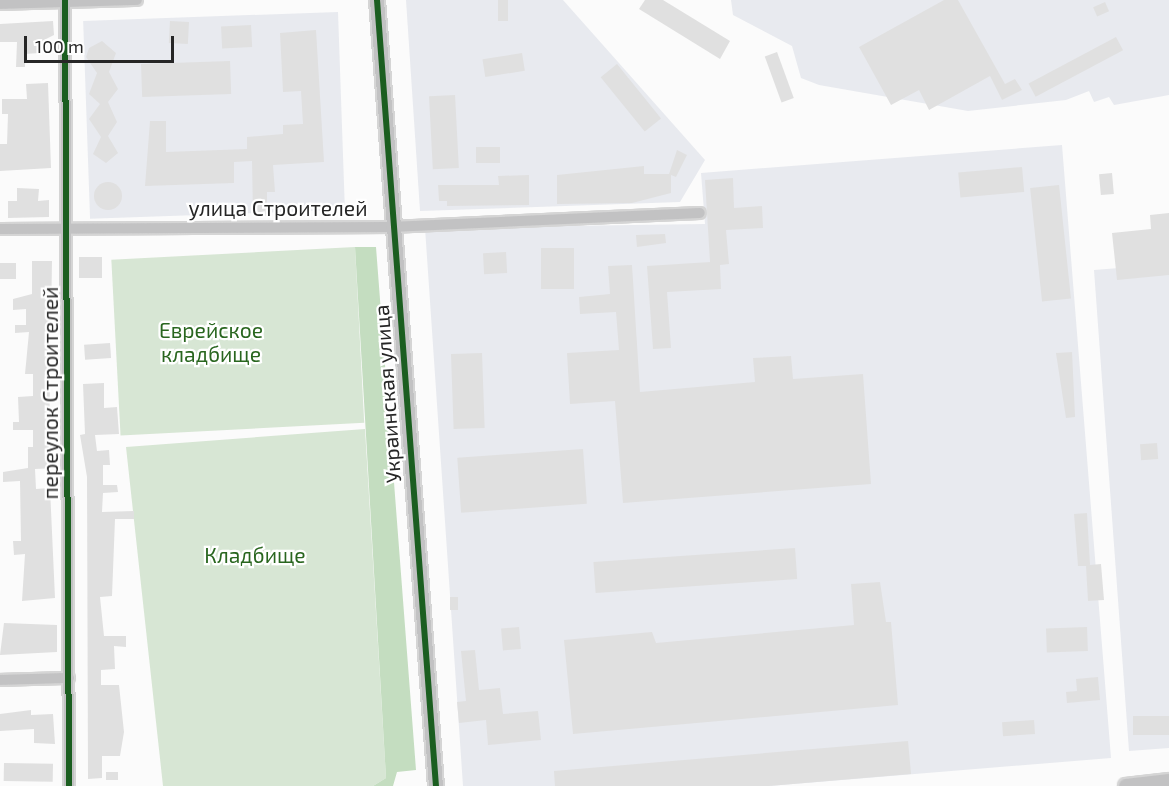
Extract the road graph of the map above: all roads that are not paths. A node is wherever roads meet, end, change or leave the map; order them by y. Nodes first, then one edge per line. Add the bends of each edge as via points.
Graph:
1 (137, 0) edge
2 (376, 0) edge
3 (65, 1) edge
4 (0, 4) edge
5 (700, 213) dead end
6 (391, 227) junction
7 (0, 229) edge
8 (65, 229) junction
9 (69, 678) junction
10 (0, 680) edge
11 (1169, 781) edge
12 (69, 786) edge
13 (436, 786) edge
14 (1126, 786) edge

1 - 3 street
2 - 6 street, Украинская улица
3 - 4 street
3 - 8 street, переулок Строителей
5 - 6 street, улица Строителей
6 - 8 street, улица Строителей
6 - 13 street, Украинская улица
7 - 8 street, улица Строителей
8 - 9 street, переулок Строителей
9 - 10 street
9 - 12 street, переулок Строителей
11 - 14 street

